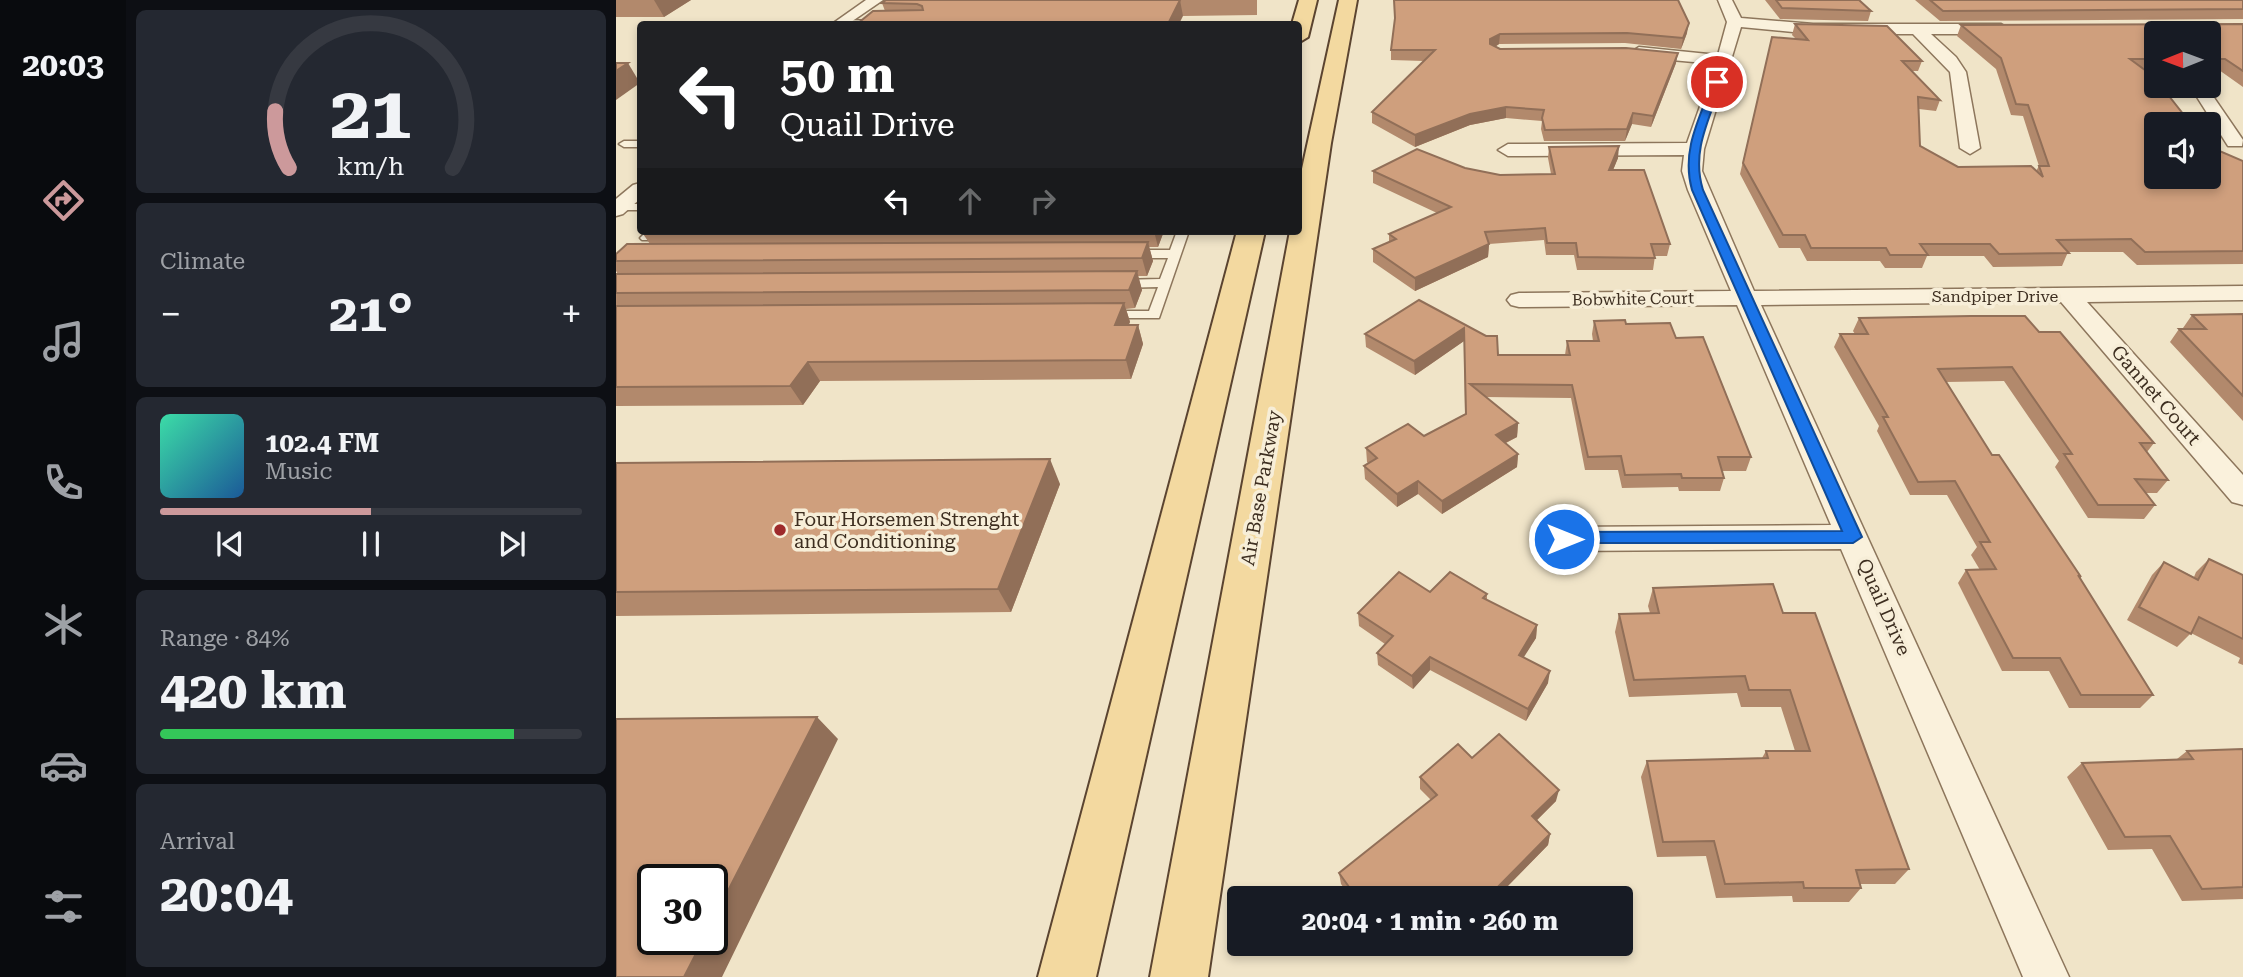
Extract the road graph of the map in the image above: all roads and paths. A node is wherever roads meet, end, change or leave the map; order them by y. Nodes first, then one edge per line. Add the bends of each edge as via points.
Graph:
1 (876, 0) edge
2 (1308, 0) edge
3 (1348, 0) edge
4 (1730, 11) edge
5 (843, 21) edge
6 (1302, 22) edge
7 (1917, 29) junction
8 (2012, 29) edge
9 (1625, 51) edge
10 (1726, 60) junction
11 (2207, 98) edge
12 (2235, 142) dead end
13 (624, 144) dead end
14 (637, 144) edge
15 (1970, 148) dead end
16 (1694, 149) junction
17 (1508, 150) dead end
18 (637, 193) edge
19 (637, 207) edge
20 (618, 209) edge
21 (1182, 235) edge
22 (1250, 235) edge
23 (1119, 254) edge
24 (1175, 254) junction
25 (1111, 284) edge
26 (1166, 284) junction
27 (2243, 293) edge
28 (2068, 295) junction
29 (1746, 298) junction
30 (1519, 300) dead end
31 (1099, 316) edge
32 (2243, 494) edge
33 (1853, 537) junction
34 (1564, 539) dead end
35 (1067, 977) edge
36 (1179, 977) edge
37 (2046, 977) edge

1 - 5 street
2 - 6 main road
3 - 36 main road, Air Base Parkway via 1319,143
4 - 7 street via 1795,29
4 - 10 street, Quail Drive
7 - 8 street
7 - 15 street via 1958,72
9 - 10 street
10 - 16 street, Quail Drive
11 - 12 street
13 - 14 lane
16 - 17 street
16 - 29 street, Quail Drive via 1692,170 1698,190
18 - 20 street
19 - 20 lane
21 - 24 lane
22 - 35 main road
23 - 24 lane
24 - 26 lane
25 - 26 lane
26 - 31 lane via 1154,315
27 - 28 street, Sandpiper Drive
28 - 29 street, Sandpiper Drive
28 - 32 street, Gannet Court
29 - 30 street, Bobwhite Court
29 - 33 street, Quail Drive
33 - 34 street
33 - 37 street, Quail Drive

